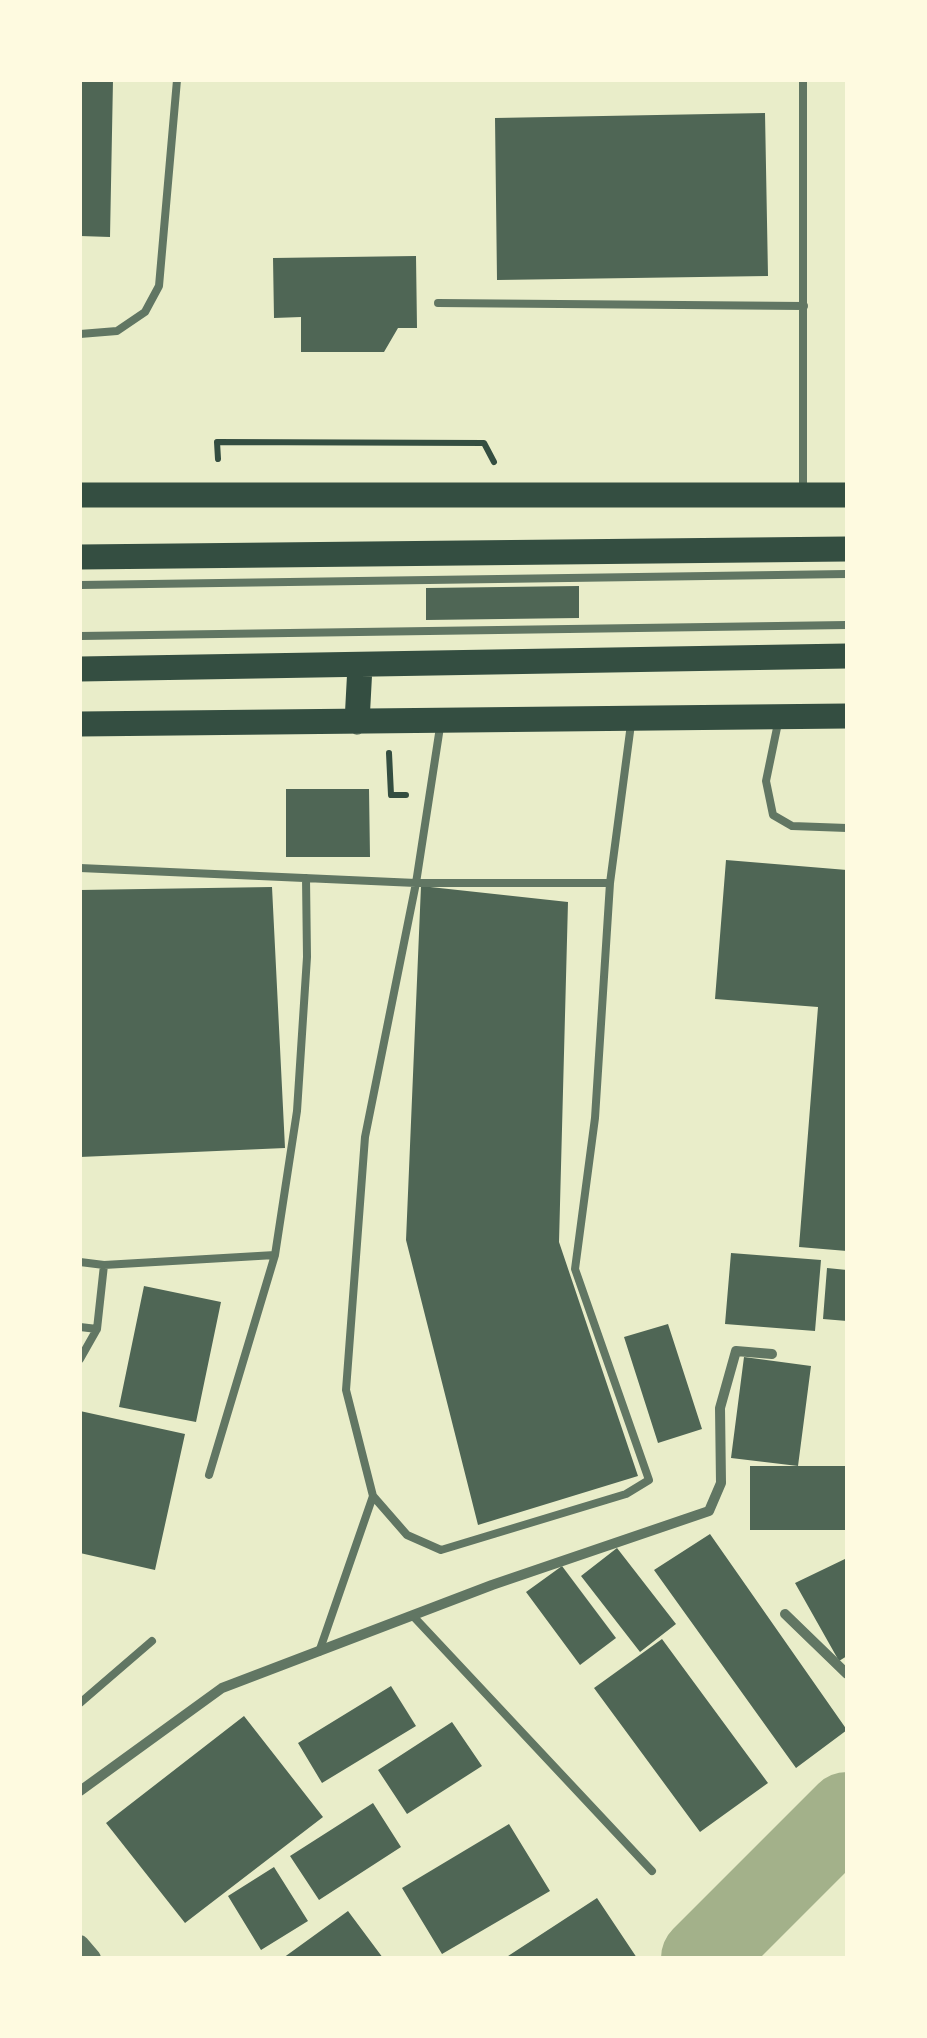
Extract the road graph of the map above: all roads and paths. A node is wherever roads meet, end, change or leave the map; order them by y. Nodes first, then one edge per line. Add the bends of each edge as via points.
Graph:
1 (177, 80) edge
2 (804, 80) edge
3 (438, 303) dead end
4 (804, 306) junction
5 (80, 334) edge
6 (484, 443) dead end
7 (236, 459) dead end
8 (80, 495) edge
9 (847, 495) edge
10 (803, 498) junction
11 (847, 549) edge
12 (80, 557) edge
13 (847, 574) edge
14 (80, 584) edge
15 (847, 625) edge
16 (80, 636) edge
17 (847, 656) edge
18 (360, 666) junction
19 (80, 669) edge
20 (847, 716) edge
21 (779, 718) junction
22 (631, 720) junction
23 (357, 722) junction
24 (440, 722) junction
25 (80, 724) edge
26 (847, 828) edge
27 (80, 868) edge
28 (306, 878) junction
29 (416, 882) junction
30 (610, 883) junction
31 (275, 1255) junction
32 (80, 1262) edge
33 (104, 1265) junction
34 (80, 1327) edge
35 (97, 1329) junction
36 (772, 1354) dead end
37 (80, 1360) edge
38 (209, 1475) dead end
39 (373, 1496) junction
40 (785, 1614) dead end
41 (413, 1616) junction
42 (152, 1641) dead end
43 (319, 1652) junction
44 (847, 1674) edge
45 (80, 1702) edge
46 (80, 1791) edge
47 (652, 1870) dead end
48 (80, 1944) edge
49 (92, 1958) edge

1 - 5 lane via 159,286 146,312 117,331
2 - 4 lane
3 - 4 lane
4 - 10 lane
6 - 7 path via 217,442 217,459
8 - 10 main road
9 - 10 main road
11 - 12 main road
13 - 14 lane
15 - 16 lane
17 - 18 main road
18 - 19 main road
18 - 23 main road
20 - 21 main road
21 - 22 main road
21 - 26 lane via 766,782 773,815 792,826
22 - 24 main road
22 - 30 lane
23 - 24 main road
23 - 25 main road
24 - 29 lane
27 - 28 lane
28 - 29 lane
28 - 31 lane via 297,1111
29 - 30 lane
29 - 39 lane via 365,1137 346,1390
30 - 39 lane via 595,1118 576,1269 649,1480 626,1494 441,1550 407,1534
31 - 33 lane
31 - 38 lane
32 - 33 lane
33 - 35 lane
34 - 35 lane
35 - 37 lane
36 - 41 street via 736,1351 720,1408 722,1483 709,1511
39 - 43 lane
40 - 44 street
41 - 43 street
41 - 47 lane
42 - 45 lane
43 - 46 street via 222,1688
48 - 49 street

